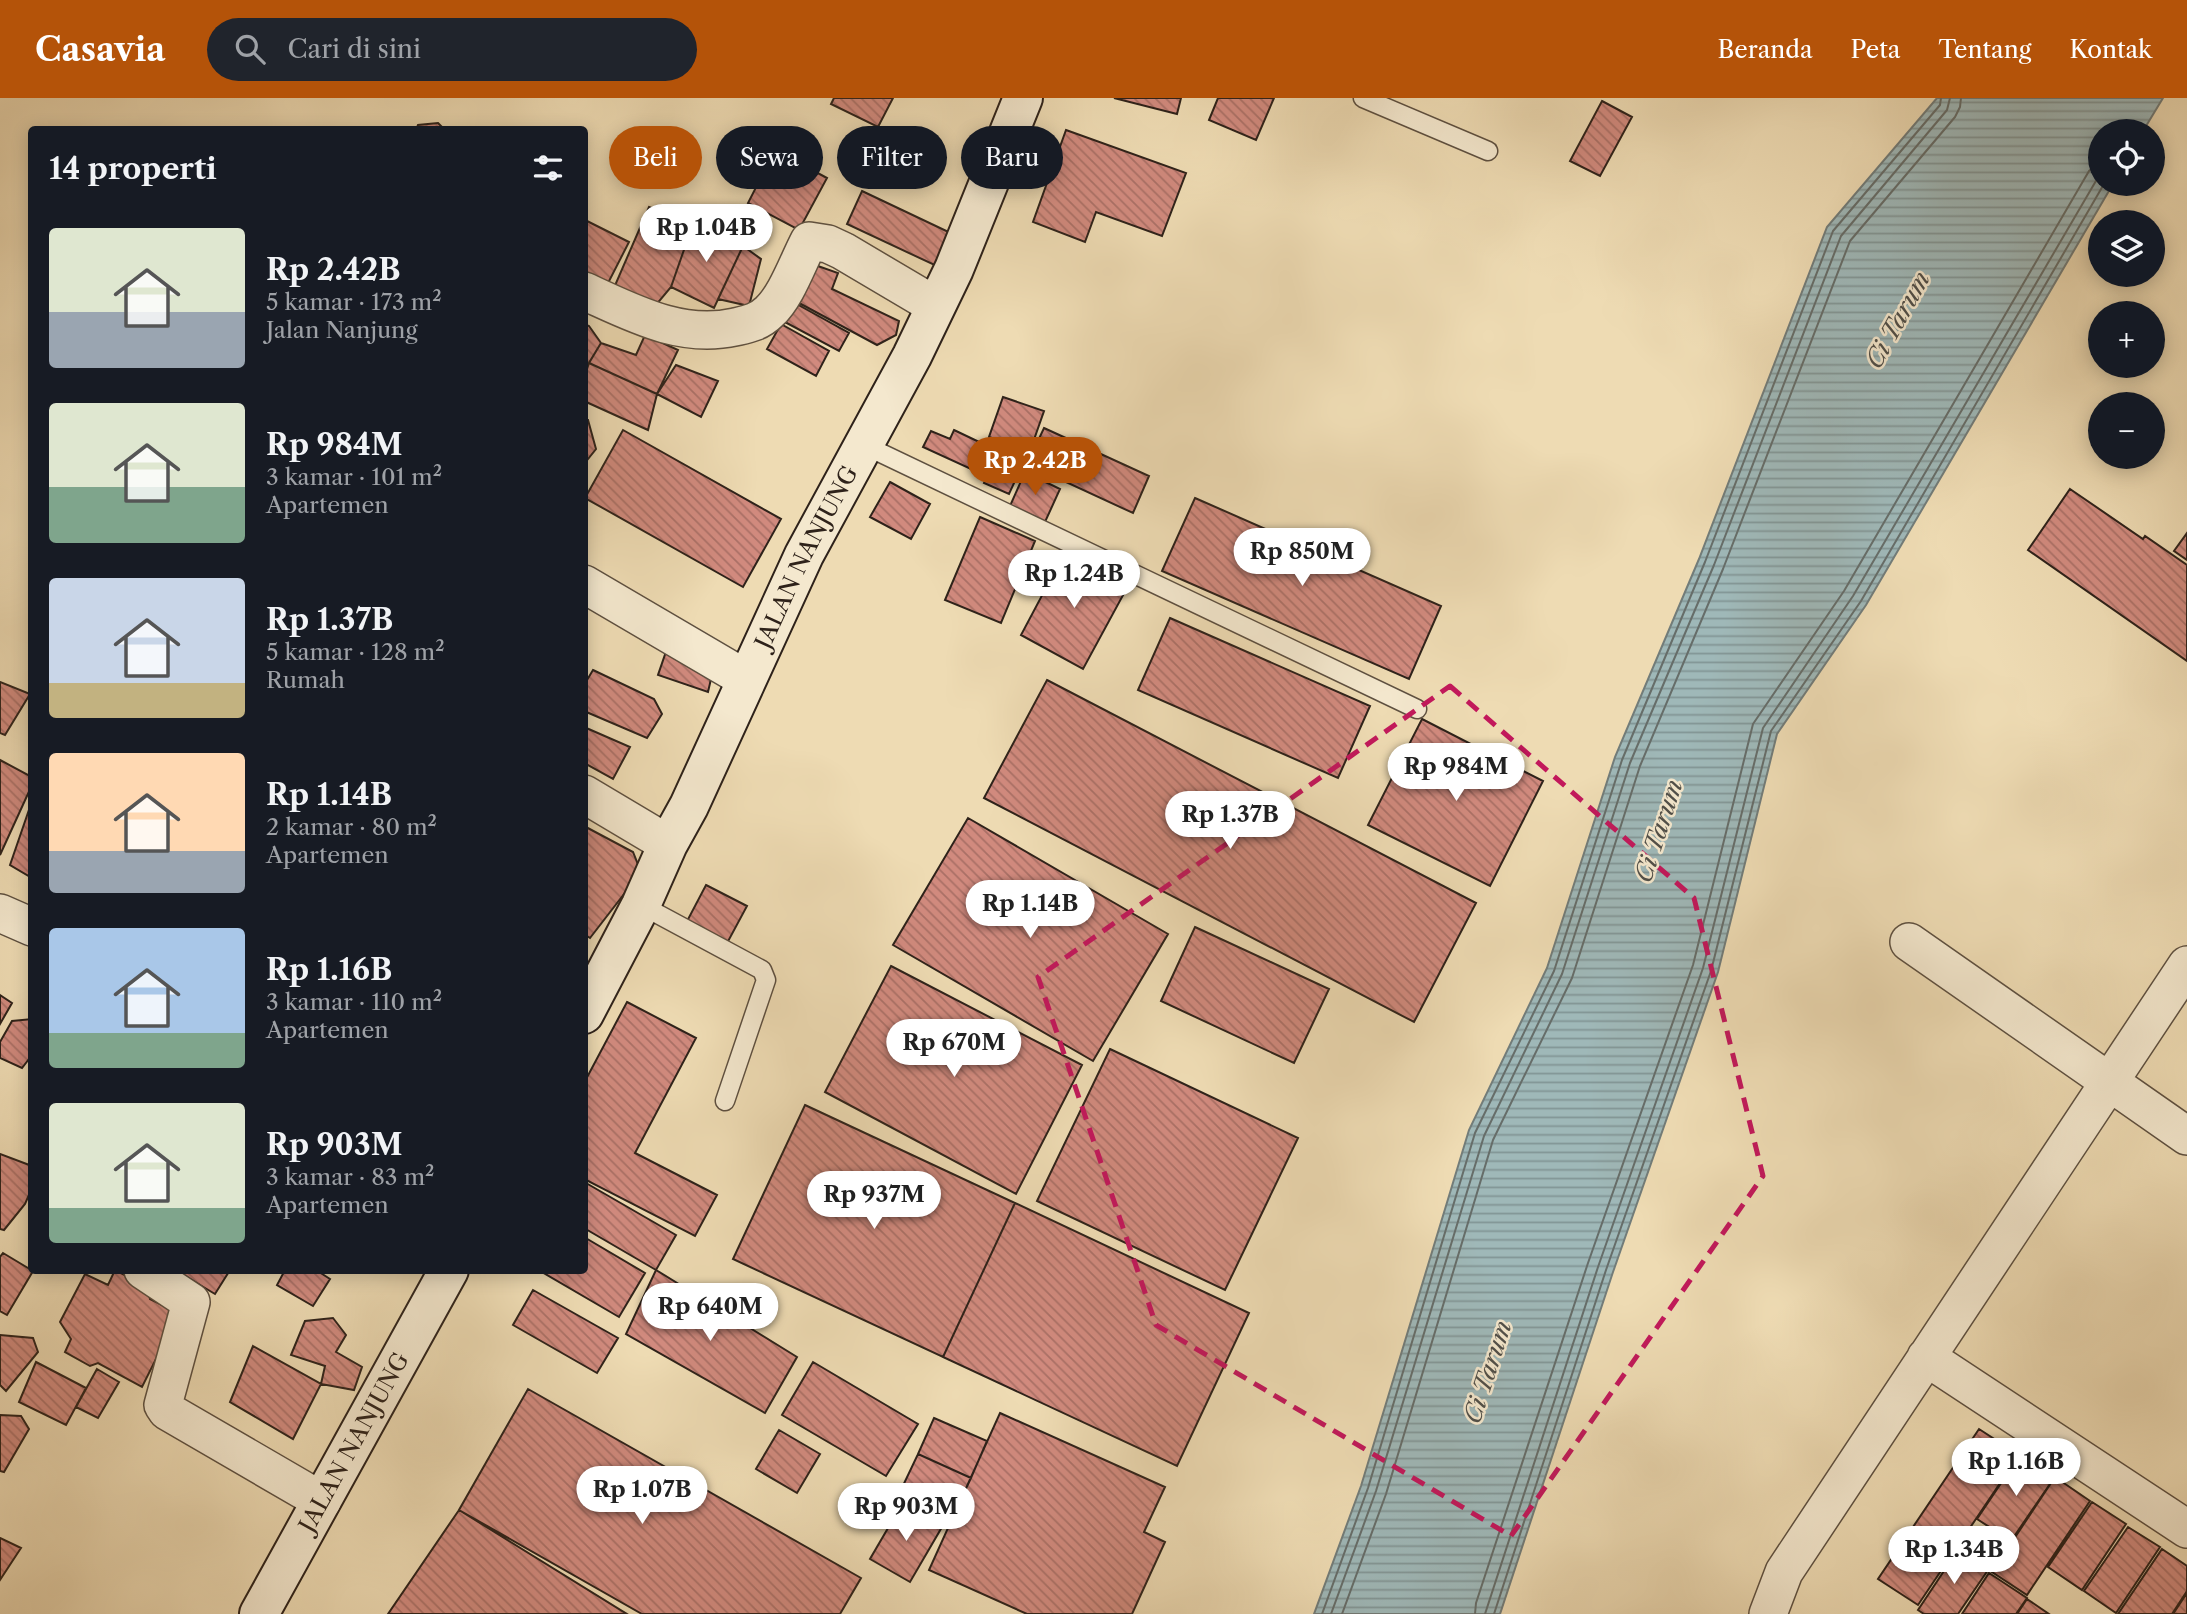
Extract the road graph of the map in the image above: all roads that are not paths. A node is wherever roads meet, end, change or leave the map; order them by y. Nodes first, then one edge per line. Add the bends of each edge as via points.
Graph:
1 (1023, 98) edge
2 (1363, 98) edge
3 (1488, 151) dead end
4 (588, 293) edge
5 (936, 306) junction
6 (864, 444) junction
7 (588, 586) edge
8 (746, 679) junction
9 (1417, 709) dead end
10 (588, 796) edge
11 (668, 844) junction
12 (641, 905) junction
13 (0, 913) edge
14 (28, 925) edge
15 (1909, 942) dead end
16 (2187, 965) edge
17 (588, 1006) edge
18 (2109, 1082) junction
19 (725, 1101) dead end
20 (2187, 1136) edge
21 (149, 1274) edge
22 (447, 1274) edge
23 (1926, 1357) junction
24 (322, 1501) junction
25 (2187, 1529) edge
26 (259, 1614) edge
27 (1768, 1614) edge

1 - 5 main road, JALAN NANJUNG
2 - 3 lane
4 - 5 street via 676,328 718,331 754,323 770,312 809,242 843,251
5 - 6 main road, JALAN NANJUNG
6 - 8 main road, JALAN NANJUNG via 804,555
6 - 9 lane
7 - 8 street
8 - 11 main road, JALAN NANJUNG
10 - 11 street
11 - 12 main road, JALAN NANJUNG
12 - 17 main road, JALAN NANJUNG
12 - 19 lane via 762,970 766,980
13 - 14 street
15 - 18 street
16 - 18 street
18 - 20 street
18 - 23 street
21 - 24 street via 191,1303 163,1405 167,1411
22 - 24 main road, JALAN NANJUNG
23 - 25 street
23 - 27 street via 1784,1572
24 - 26 main road, JALAN NANJUNG

